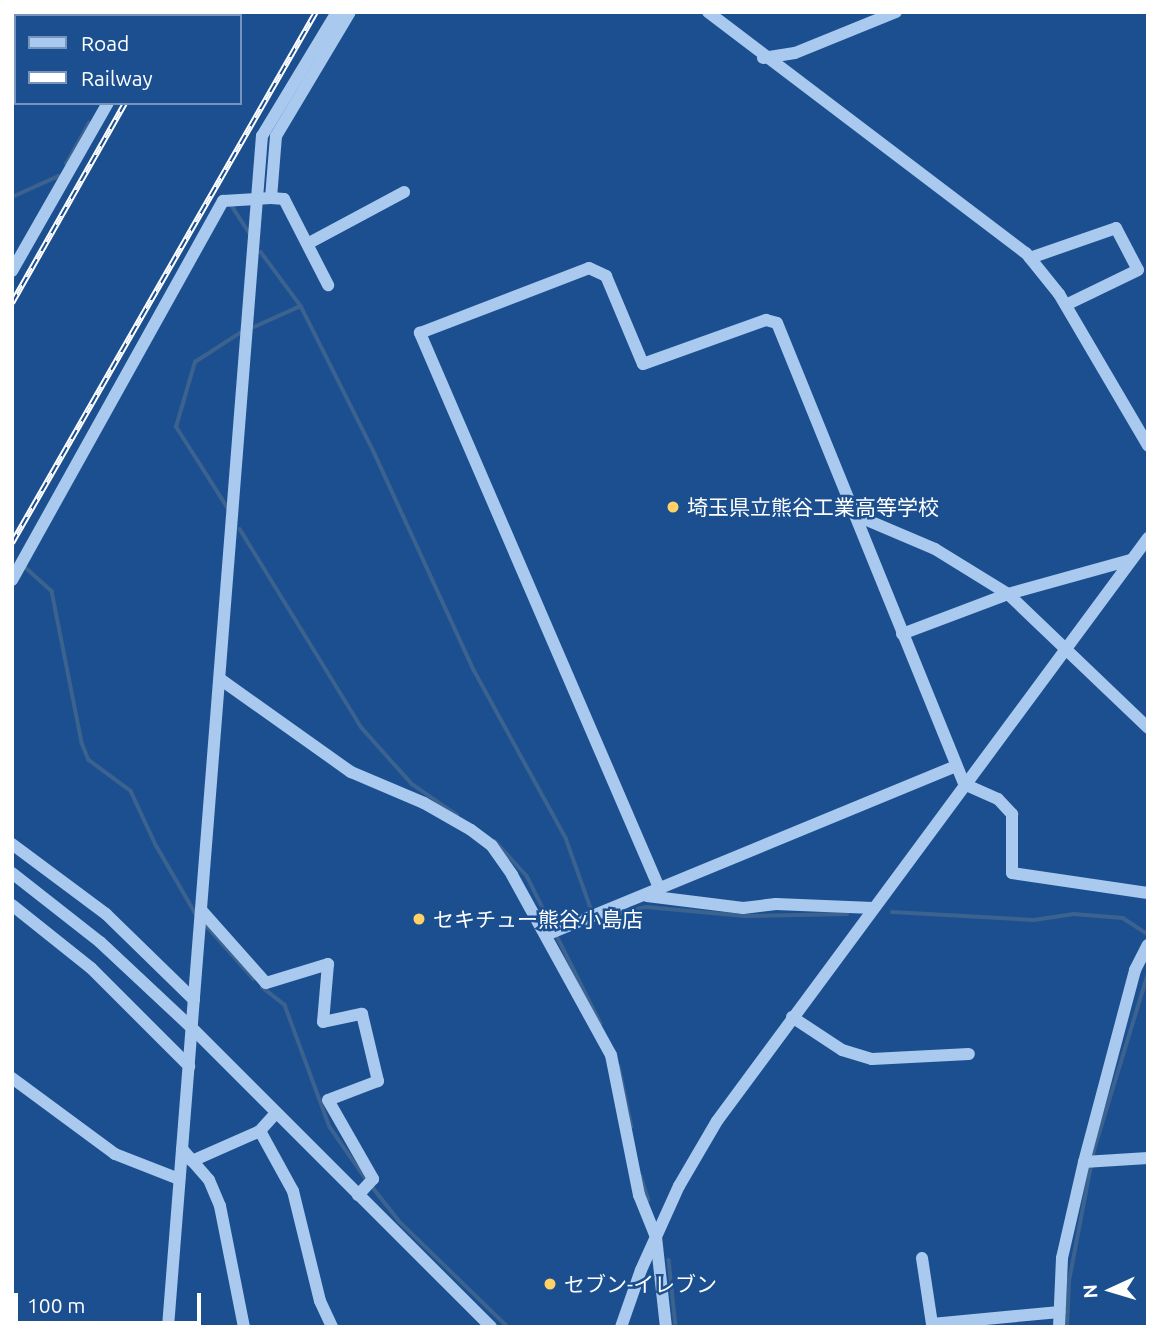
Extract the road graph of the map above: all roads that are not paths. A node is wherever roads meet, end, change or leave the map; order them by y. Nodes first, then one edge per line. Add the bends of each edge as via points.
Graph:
1 (337, 12) edge
2 (350, 12) edge
3 (708, 12) edge
4 (896, 12) edge
5 (763, 58) junction
6 (107, 105) edge
7 (404, 192) dead end
8 (265, 197) junction
9 (309, 243) junction
10 (1030, 258) junction
11 (12, 271) edge
12 (328, 285) dead end
13 (1066, 305) junction
14 (1148, 446) edge
15 (855, 515) junction
16 (1148, 538) edge
17 (1131, 560) junction
18 (12, 580) edge
19 (1008, 594) junction
20 (902, 634) junction
21 (1063, 648) junction
22 (220, 679) junction
23 (1148, 728) edge
24 (956, 766) junction
25 (964, 784) junction
26 (12, 844) edge
27 (12, 873) edge
28 (660, 890) junction
29 (1148, 893) edge
30 (646, 896) junction
31 (12, 905) edge
32 (873, 908) junction
33 (202, 912) junction
34 (546, 934) junction
35 (1148, 945) edge
36 (1141, 972) edge
37 (194, 1000) junction
38 (792, 1017) junction
39 (192, 1028) junction
40 (969, 1054) dead end
41 (189, 1066) junction
42 (12, 1078) edge
43 (276, 1112) junction
44 (260, 1130) junction
45 (182, 1149) junction
46 (1148, 1158) edge
47 (192, 1161) junction
48 (1084, 1162) junction
49 (179, 1179) junction
50 (361, 1192) junction
51 (656, 1237) junction
52 (922, 1258) dead end
53 (1059, 1312) junction
54 (167, 1327) edge
55 (244, 1327) edge
56 (332, 1327) edge
57 (491, 1327) edge
58 (621, 1327) edge
59 (666, 1327) edge
60 (1059, 1327) edge

1 - 8 street via 262,136
2 - 8 street via 276,136
3 - 5 street
4 - 5 street via 795,53
5 - 10 street
6 - 11 street
7 - 9 street
8 - 9 street via 284,199
8 - 18 street via 223,201
8 - 22 street
9 - 12 street
10 - 13 street
10 - 13 street via 1116,228 1138,270
13 - 14 street
15 - 19 street via 935,549
15 - 20 street
15 - 28 street via 777,323 766,320 643,364 606,276 589,268 420,333
16 - 17 street
17 - 19 street
17 - 21 street
19 - 20 street
19 - 21 street
20 - 24 street
21 - 23 street
21 - 25 street
22 - 33 street
22 - 34 street via 351,772 424,803 492,846
24 - 25 street
24 - 28 street
25 - 29 street via 998,799 1012,814 1012,873
25 - 32 street
26 - 37 street via 106,914
27 - 39 street via 90,934
28 - 30 street
30 - 32 street via 743,908 776,904
30 - 34 street
31 - 41 street via 91,968
32 - 38 street
33 - 37 street
33 - 50 street via 266,983 328,964 323,1022 362,1014 379,1082 328,1100 373,1178
34 - 51 street via 611,1055 639,1195
35 - 36 street
36 - 48 street
37 - 39 street
38 - 40 street via 842,1051 872,1059
38 - 51 street via 695,1155
39 - 41 street
39 - 43 street
41 - 45 street
42 - 49 street via 116,1154
43 - 44 street
43 - 50 street
44 - 47 street
44 - 56 street via 293,1191 320,1301
45 - 47 street
45 - 49 street
46 - 48 street
47 - 55 street via 209,1180 220,1206
48 - 53 street via 1062,1258
49 - 54 street
50 - 57 street
51 - 58 street
51 - 59 street
52 - 53 street via 932,1324
53 - 60 street

